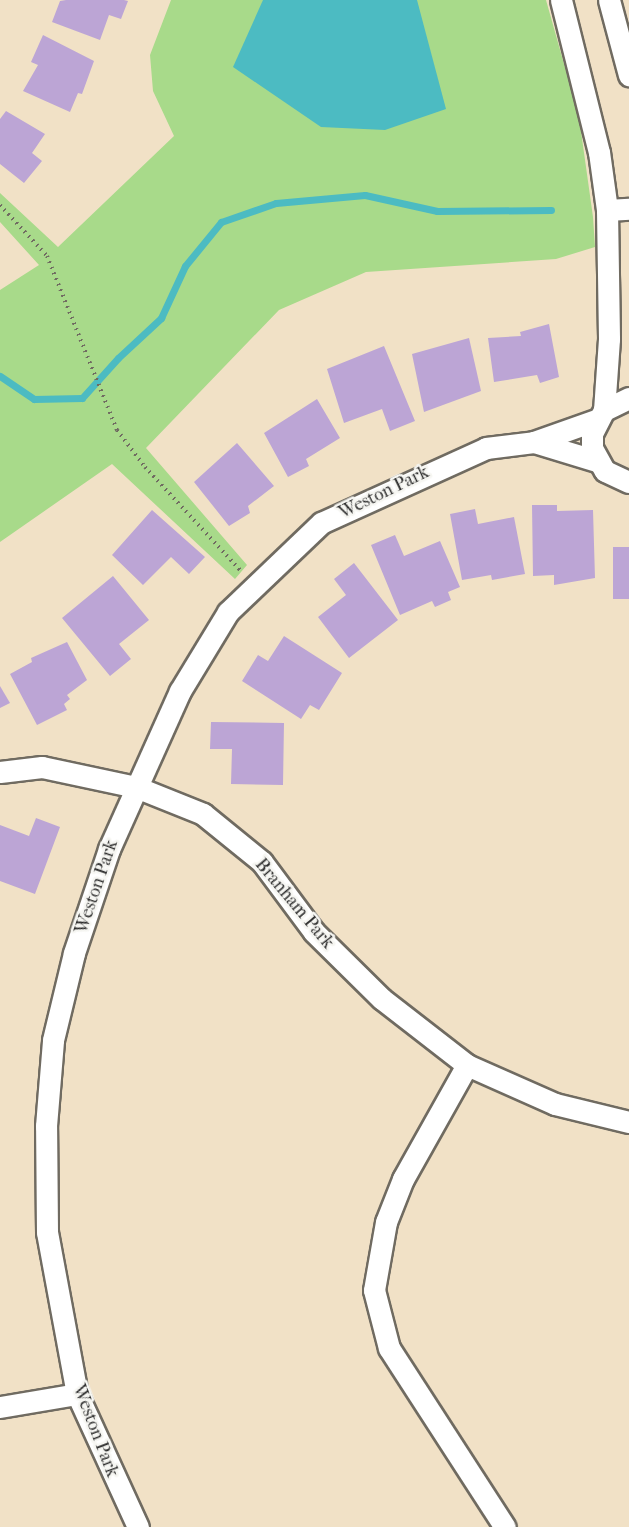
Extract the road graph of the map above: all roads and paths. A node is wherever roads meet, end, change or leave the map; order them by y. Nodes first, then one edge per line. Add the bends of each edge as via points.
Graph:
1 (561, 0) edge
2 (609, 0) edge
3 (629, 75) edge
4 (0, 205) edge
5 (629, 209) edge
6 (607, 210) junction
7 (629, 398) edge
8 (600, 415) junction
9 (534, 442) junction
10 (597, 461) junction
11 (629, 482) edge
12 (255, 585) junction
13 (0, 772) edge
14 (136, 787) junction
15 (467, 1065) junction
16 (629, 1122) edge
17 (77, 1394) junction
18 (0, 1407) edge
19 (138, 1527) edge
20 (505, 1527) edge

1 - 6 street via 599,152
2 - 3 street
4 - 12 path via 47,256 117,430 145,468
5 - 6 street
6 - 8 street via 609,339
7 - 8 street, Weston Park
8 - 9 street, Weston Park
8 - 10 street via 592,448
9 - 10 street, Weston Park
9 - 12 street, Weston Park via 486,448 321,523
10 - 11 street, Weston Park via 615,478
12 - 14 street, Weston Park via 228,612 180,691
13 - 14 street, Branham Park via 42,767
14 - 15 street, Branham Park via 203,814 261,862 314,932 382,999
14 - 17 street, Weston Park via 109,849 74,953 53,1040 46,1126 47,1232
15 - 16 street, Branham Park via 555,1104
15 - 20 street via 390,1211 374,1290 389,1348
17 - 18 street
17 - 19 street, Weston Park

